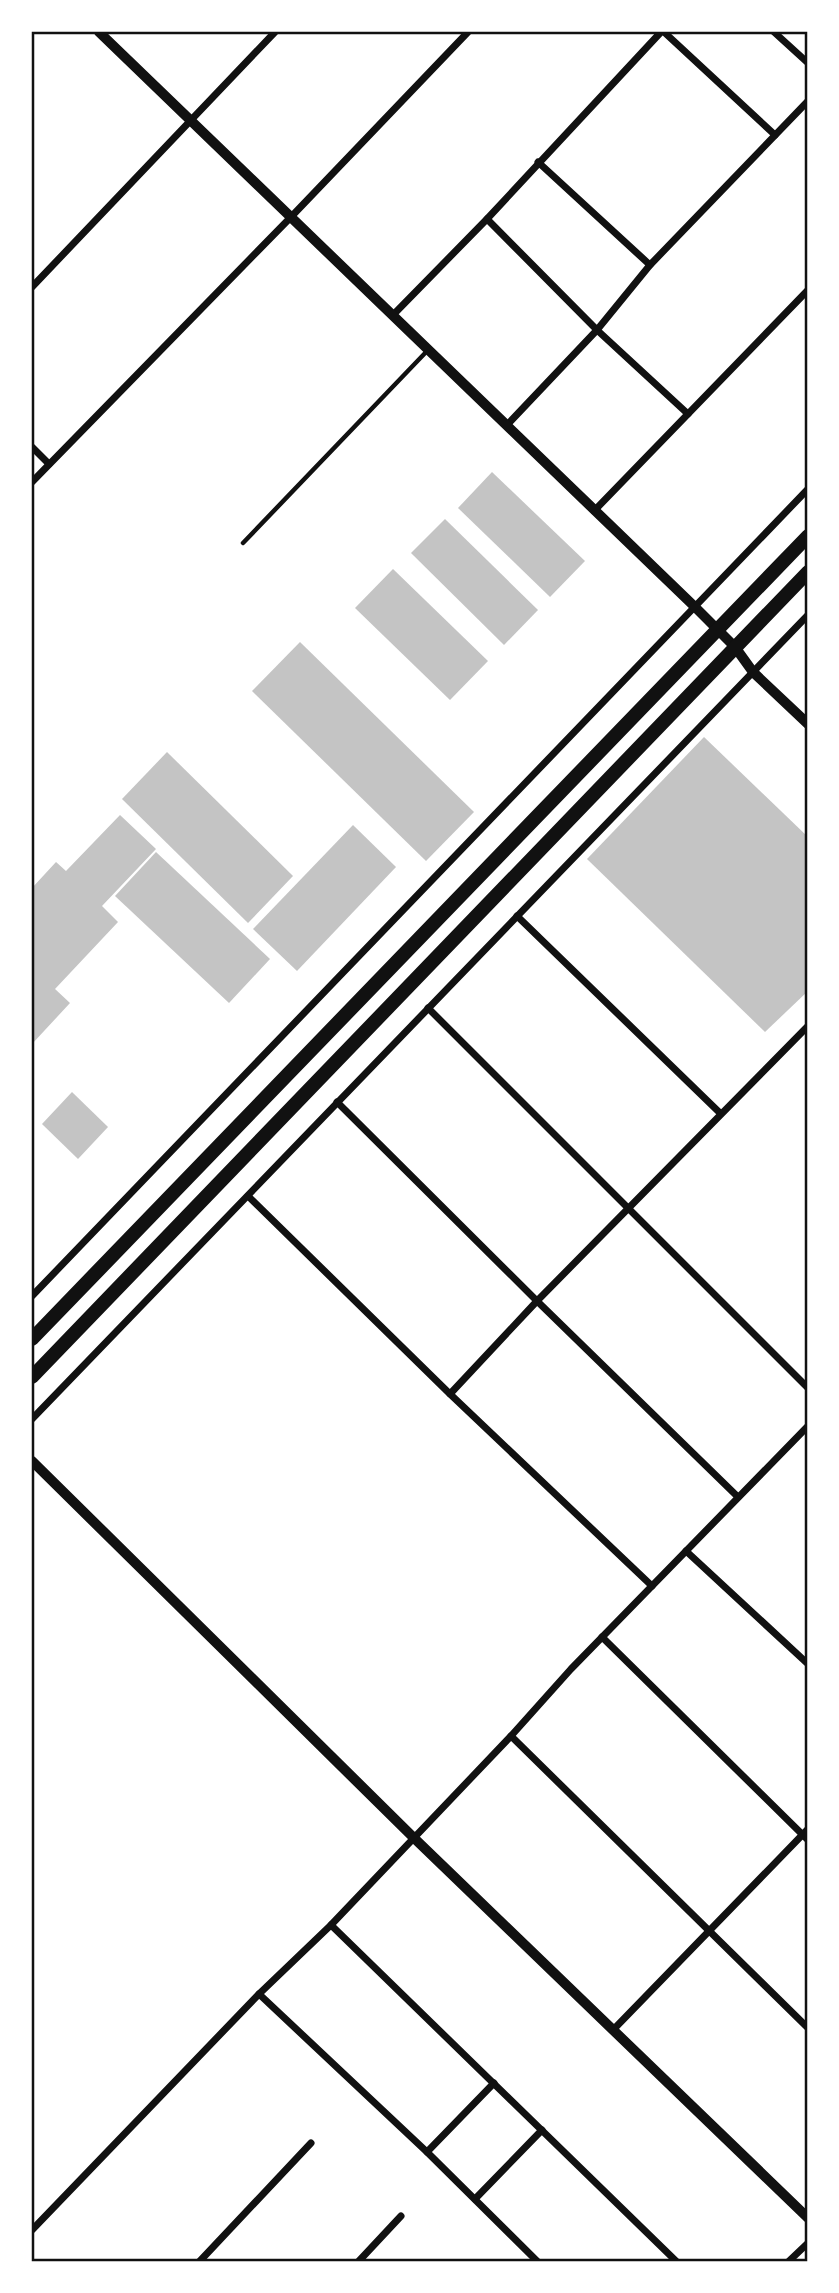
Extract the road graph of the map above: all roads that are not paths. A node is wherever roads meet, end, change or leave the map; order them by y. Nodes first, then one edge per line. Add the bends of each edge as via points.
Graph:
1 (99, 32) edge
2 (275, 32) edge
3 (468, 32) edge
4 (663, 32) edge
5 (774, 32) edge
6 (807, 63) edge
7 (807, 102) edge
8 (192, 120) junction
9 (775, 135) junction
10 (538, 162) junction
11 (291, 217) junction
12 (487, 219) junction
13 (650, 265) junction
14 (32, 287) edge
15 (807, 289) edge
16 (393, 314) junction
17 (597, 330) junction
18 (429, 349) junction
19 (688, 414) junction
20 (507, 425) junction
21 (32, 447) edge
22 (48, 464) junction
23 (32, 482) edge
24 (807, 489) edge
25 (594, 512) junction
26 (807, 536) edge
27 (243, 543) dead end
28 (807, 572) edge
29 (695, 607) junction
30 (807, 615) edge
31 (718, 630) junction
32 (735, 647) junction
33 (753, 672) junction
34 (807, 724) edge
35 (517, 916) junction
36 (428, 1008) junction
37 (807, 1026) edge
38 (337, 1102) junction
39 (720, 1113) junction
40 (248, 1196) junction
41 (629, 1209) junction
42 (32, 1296) edge
43 (537, 1301) junction
44 (32, 1339) edge
45 (32, 1377) edge
46 (807, 1388) edge
47 (450, 1394) junction
48 (32, 1419) edge
49 (807, 1426) edge
50 (32, 1461) edge
51 (738, 1497) junction
52 (686, 1551) junction
53 (652, 1586) junction
54 (602, 1637) junction
55 (807, 1664) edge
56 (511, 1736) junction
57 (806, 1835) edge
58 (414, 1838) junction
59 (331, 1925) junction
60 (707, 1931) junction
61 (259, 1994) junction
62 (807, 2028) edge
63 (613, 2031) junction
64 (494, 2084) junction
65 (542, 2130) junction
66 (311, 2143) dead end
67 (427, 2152) junction
68 (475, 2199) junction
69 (401, 2216) dead end
70 (807, 2218) edge
71 (32, 2230) edge
72 (807, 2243) edge
73 (199, 2262) edge
74 (358, 2262) edge
75 (538, 2262) edge
76 (677, 2262) edge
77 (788, 2262) edge

1 - 8 street
2 - 8 street
3 - 11 street
4 - 9 street
4 - 10 street
5 - 6 street
7 - 9 street
8 - 11 street
8 - 14 street
9 - 13 street
10 - 12 street
10 - 13 street
11 - 16 street
11 - 22 street
12 - 16 street
12 - 17 street
13 - 17 street
15 - 19 street
16 - 18 street
17 - 19 street
17 - 20 street
18 - 20 street
18 - 27 lane
19 - 25 street
20 - 25 street
21 - 22 street
22 - 23 street
24 - 29 street
25 - 29 street
26 - 31 highway
28 - 32 highway
29 - 31 street
29 - 42 street
30 - 33 street
31 - 32 street
31 - 44 highway
32 - 33 street
32 - 45 highway
33 - 34 street
33 - 35 street
35 - 36 street
35 - 39 street
36 - 38 street
36 - 41 street
37 - 39 street
38 - 40 street
38 - 43 street
39 - 41 street
40 - 47 street
40 - 48 street
41 - 43 street
41 - 46 street
43 - 47 street
43 - 51 street
47 - 53 street
49 - 51 street
50 - 58 street
51 - 52 street
52 - 53 street
52 - 55 street
53 - 54 street
54 - 56 street
54 - 57 street
56 - 58 street
56 - 60 street
57 - 60 street
58 - 59 street
58 - 63 street
59 - 61 street
59 - 64 street
60 - 62 street
60 - 63 street
61 - 67 street
61 - 71 street
63 - 70 street
64 - 65 street
64 - 67 street
65 - 68 street
65 - 76 street
66 - 73 street
67 - 68 street
68 - 75 street
69 - 74 street
72 - 77 street

